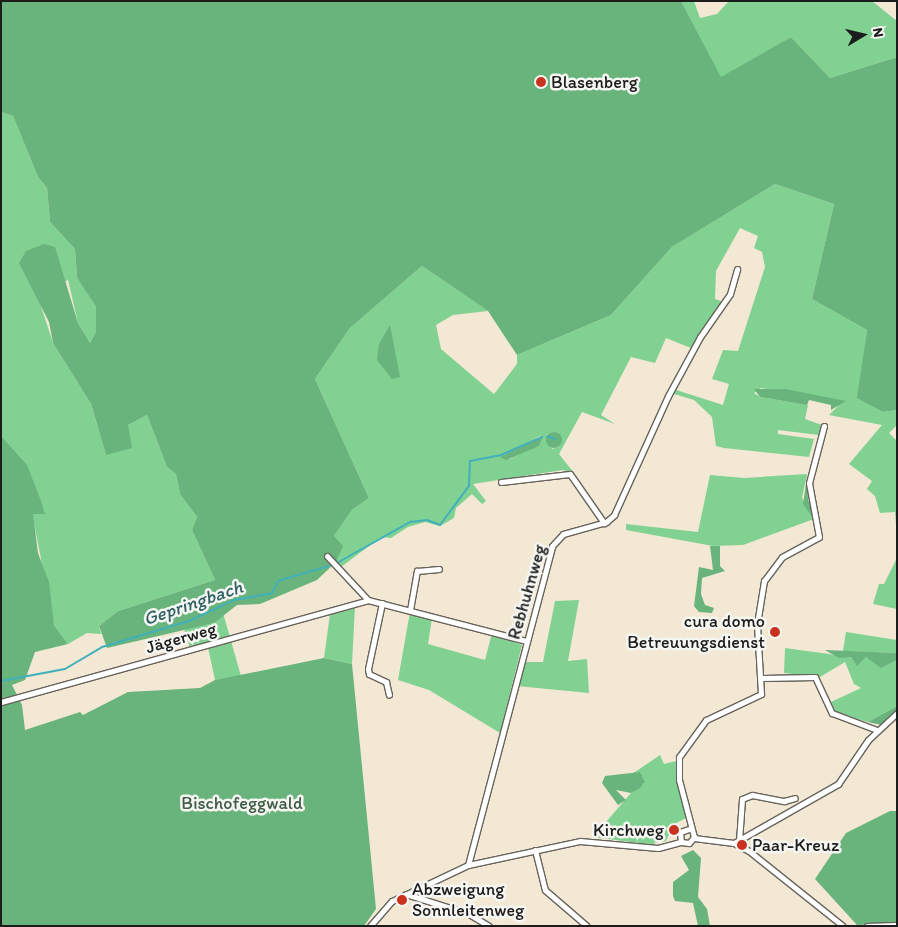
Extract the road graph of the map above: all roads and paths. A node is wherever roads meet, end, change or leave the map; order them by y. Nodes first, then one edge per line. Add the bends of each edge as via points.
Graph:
1 (737, 269) dead end
2 (824, 426) dead end
3 (501, 482) dead end
4 (604, 523) junction
5 (329, 558) dead end
6 (439, 569) dead end
7 (368, 600) junction
8 (382, 603) junction
9 (410, 610) junction
10 (526, 641) junction
11 (762, 678) junction
12 (389, 695) dead end
13 (1, 702) edge
14 (897, 713) edge
15 (877, 730) junction
16 (795, 798) dead end
17 (689, 829) junction
18 (692, 840) junction
19 (681, 842) junction
20 (736, 842) junction
21 (535, 850) junction
22 (468, 865) junction
23 (406, 894) junction
24 (897, 925) edge
25 (370, 926) edge
26 (488, 926) edge
27 (587, 926) edge
28 (843, 926) edge
29 (867, 926) edge

1 - 4 street via 730,294 700,337 668,396 618,507
2 - 11 street via 809,483 819,537 779,560 760,597 757,638
3 - 4 street via 570,474
4 - 10 street, Rebhuhnweg via 566,532 554,542
5 - 7 street
6 - 9 street via 417,571
7 - 8 street, Jägerweg
7 - 13 street, Jägerweg
8 - 9 street, Jägerweg
8 - 12 street via 368,669 369,674 386,682
9 - 10 street, Jägerweg
10 - 22 street, Rebhuhnweg
11 - 15 street via 815,677 832,713
11 - 17 street via 759,697 706,720 679,757 677,773
14 - 15 street
15 - 20 street via 838,784
16 - 20 street via 784,801 752,795 742,799
17 - 18 street
17 - 19 street via 680,832
18 - 19 street
18 - 20 street
19 - 21 street via 658,848 587,840
20 - 28 street via 765,861 809,903
21 - 22 street
21 - 27 street via 545,890
22 - 23 street
23 - 25 street via 381,909
23 - 26 street via 469,914
24 - 29 street

